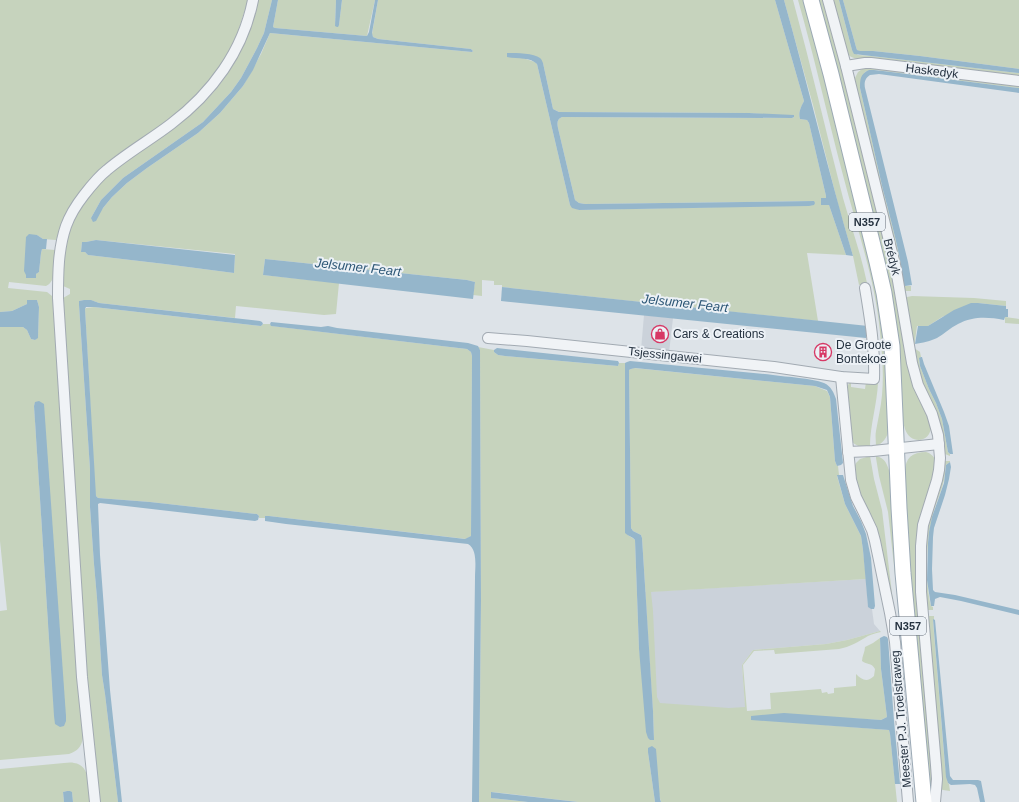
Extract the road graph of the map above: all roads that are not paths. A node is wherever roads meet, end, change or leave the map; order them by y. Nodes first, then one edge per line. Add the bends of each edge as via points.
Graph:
1 (253, 0) edge
2 (811, 0) edge
3 (828, 0) edge
4 (846, 66) junction
5 (1019, 81) edge
6 (865, 288) dead end
7 (488, 338) dead end
8 (841, 377) junction
9 (939, 444) junction
10 (897, 449) junction
11 (848, 452) junction
12 (94, 802) edge
13 (908, 802) edge
14 (924, 802) edge
15 (935, 802) edge

1 - 12 street via 248,22 234,53 213,85 190,110 119,160 92,185 66,225 61,246 58,298 82,677
2 - 10 main road, Brédyk / N357 via 884,293 892,346
3 - 4 street, Brédyk
4 - 5 street, Haskedyk via 871,63
4 - 9 street, Brédyk via 896,269 912,363 918,385 936,425
6 - 8 street, Tsjessingawei via 871,328 874,379
7 - 8 street, Tsjessingawei via 767,366
8 - 11 street
9 - 10 street
9 - 15 street via 937,480 924,520 920,546 921,592 937,779
10 - 11 street
10 - 14 main road, Meester P.J. Troelstraweg / N357 via 903,573
11 - 13 street, Meester P.J. Troelstraweg via 853,489 873,536 895,642

